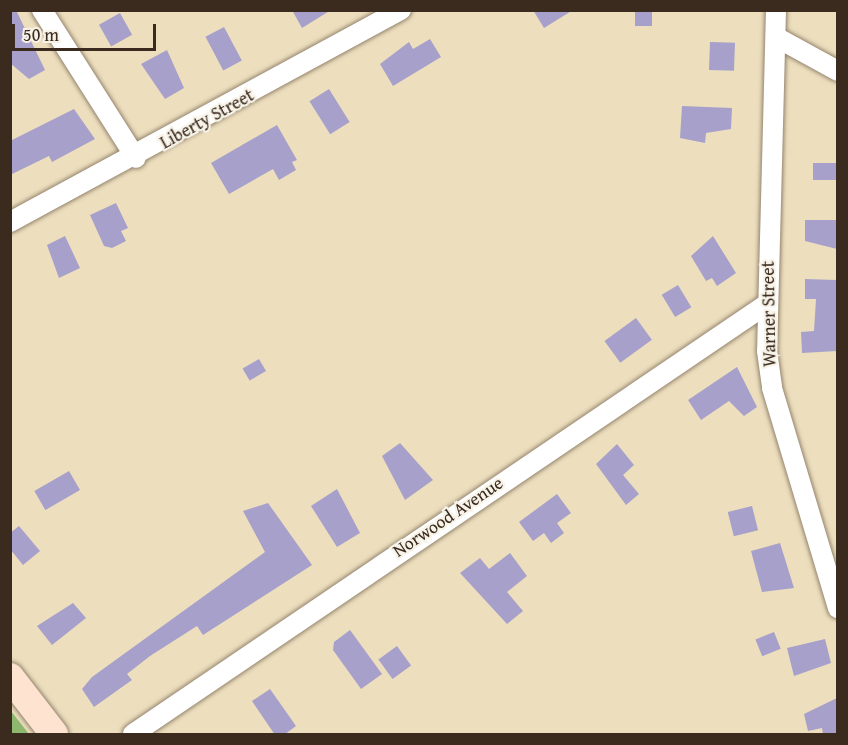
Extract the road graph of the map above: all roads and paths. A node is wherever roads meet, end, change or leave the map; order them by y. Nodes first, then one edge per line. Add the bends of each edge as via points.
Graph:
1 (42, 10) edge
2 (401, 10) edge
3 (776, 10) edge
4 (776, 37) junction
5 (837, 71) edge
6 (136, 158) junction
7 (10, 222) edge
8 (766, 304) junction
9 (837, 608) edge
10 (10, 677) edge
11 (54, 735) edge
12 (133, 735) edge

1 - 6 street
2 - 6 street, Liberty Street
3 - 4 street, Warner Street
4 - 5 street
4 - 8 street, Warner Street
6 - 7 street, Liberty Street
8 - 9 street, Warner Street via 772,388
8 - 12 street, Norwood Avenue
10 - 11 street

